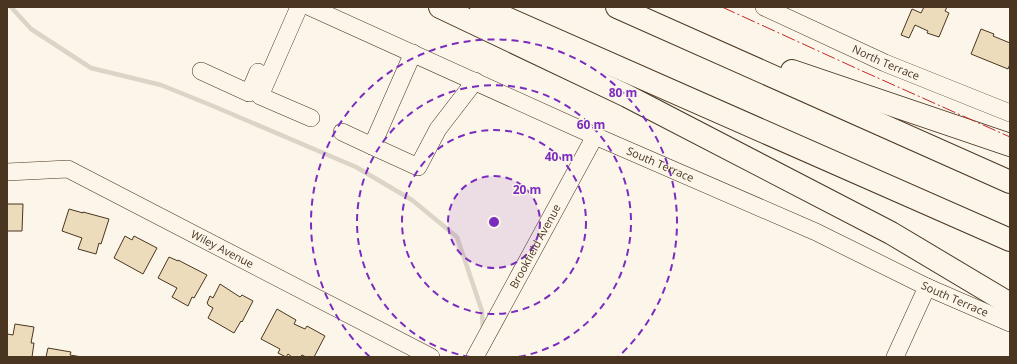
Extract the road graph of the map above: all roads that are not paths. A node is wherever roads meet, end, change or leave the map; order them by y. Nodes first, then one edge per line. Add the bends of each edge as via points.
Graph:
1 (286, 7) edge
2 (299, 7) edge
3 (310, 7) edge
4 (440, 7) edge
5 (481, 7) edge
6 (617, 7) edge
7 (764, 7) edge
8 (660, 26) junction
9 (413, 53) junction
10 (201, 72) dead end
11 (475, 81) junction
12 (1010, 114) edge
13 (311, 118) dead end
14 (342, 132) dead end
15 (595, 136) junction
16 (1010, 145) edge
17 (372, 146) junction
18 (7, 172) edge
19 (1010, 182) edge
20 (1010, 240) edge
21 (927, 287) junction
22 (1010, 304) edge
23 (1010, 323) edge
24 (431, 357) edge
25 (475, 357) edge
26 (895, 357) edge

1 - 10 street via 249,93
2 - 13 street via 260,96
3 - 9 street, South Terrace
4 - 22 highway via 662,114 891,234
5 - 20 highway
6 - 8 highway
7 - 12 street, North Terrace via 885,63
8 - 16 highway
8 - 19 highway
9 - 11 street, South Terrace
9 - 17 street
11 - 15 street, South Terrace
11 - 17 street via 438,129 418,168
14 - 17 street
15 - 21 street, South Terrace via 816,232
15 - 25 street, Brookfield Avenue
18 - 24 street, Wiley Avenue via 68,169
21 - 23 street, South Terrace
21 - 26 street

